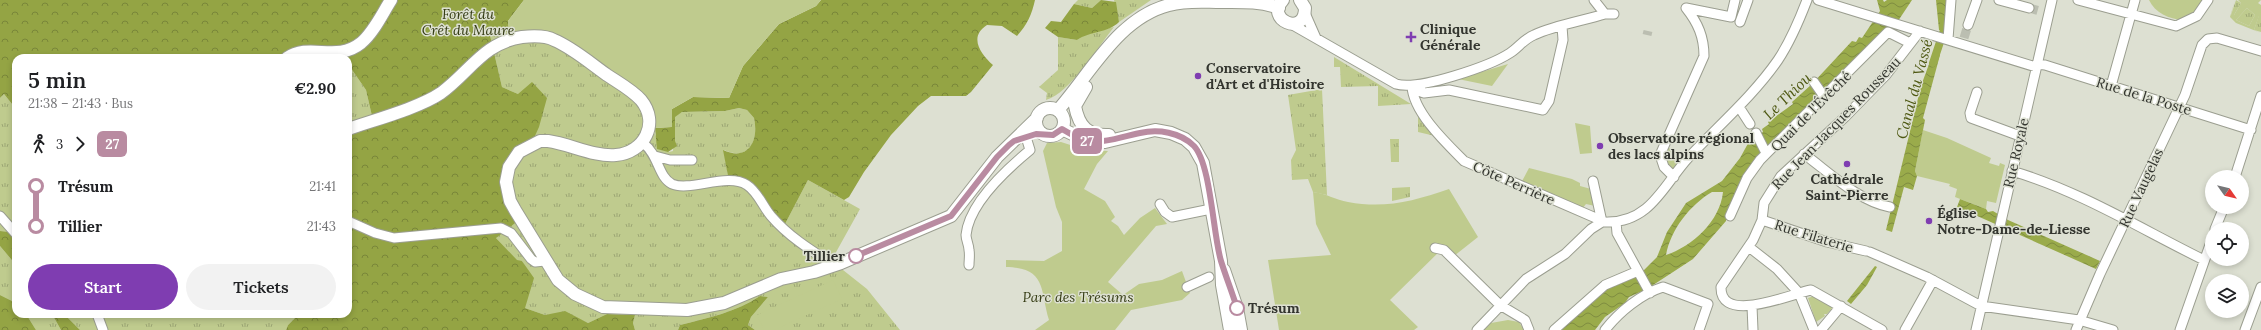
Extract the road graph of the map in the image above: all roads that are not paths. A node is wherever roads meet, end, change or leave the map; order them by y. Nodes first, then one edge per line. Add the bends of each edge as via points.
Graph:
1 (391, 0) edge
2 (1594, 0) edge
3 (1735, 0) edge
4 (1748, 0) edge
5 (1807, 0) edge
6 (1818, 0) edge
7 (1951, 0) edge
8 (1977, 0) edge
9 (1999, 0) edge
10 (2052, 0) edge
11 (2078, 0) edge
12 (2136, 0) edge
13 (1252, 1) edge
14 (2208, 1) edge
15 (1281, 4) edge
16 (1305, 6) edge
17 (2028, 8) tunnel mouth
18 (2131, 15) junction
19 (1740, 22) dead end
20 (1291, 24) junction
21 (1562, 26) junction
22 (1968, 26) tunnel mouth
23 (1920, 31) junction
24 (1316, 38) junction
25 (1948, 39) junction
26 (1910, 43) junction
27 (2261, 51) edge
28 (296, 54) edge
29 (1094, 65) junction
30 (2037, 66) junction
31 (1814, 82) dead end
32 (1416, 86) junction
33 (2111, 86) junction
34 (1976, 92) dead end
35 (1823, 94) dead end
36 (2261, 96) edge
37 (2180, 106) junction
38 (1739, 107) junction
39 (1058, 110) junction
40 (1037, 118) junction
41 (1750, 124) dead end
42 (352, 128) edge
43 (1062, 129) junction
44 (2251, 130) junction
45 (1043, 134) junction
46 (1756, 135) dead end
47 (2020, 136) junction
48 (1026, 137) junction
49 (1118, 139) junction
50 (1014, 141) junction
51 (643, 143) junction
52 (1765, 151) dead end
53 (1804, 154) junction
54 (655, 156) junction
55 (692, 160) dead end
56 (2237, 170) edge
57 (2012, 171) junction
58 (1674, 177) junction
59 (1593, 181) dead end
60 (1160, 204) dead end
61 (1890, 207) dead end
62 (1211, 208) junction
63 (0, 216) edge
64 (1730, 216) dead end
65 (2126, 219) junction
66 (1762, 220) junction
67 (1608, 222) junction
68 (352, 223) edge
69 (12, 230) edge
70 (1749, 247) junction
71 (1435, 248) dead end
72 (2204, 260) joint
73 (545, 261) junction
74 (1221, 261) junction
75 (834, 265) junction
76 (969, 265) dead end
77 (1639, 272) junction
78 (1209, 277) dead end
79 (1933, 280) junction
80 (1187, 287) dead end
81 (2261, 288) edge
82 (1648, 291) junction
83 (1799, 293) junction
84 (1720, 294) junction
85 (1708, 304) junction
86 (1500, 305) junction
87 (1752, 306) junction
88 (1841, 306) junction
89 (1981, 306) junction
90 (98, 318) edge
91 (2079, 320) junction
92 (1528, 328) edge
93 (1813, 329) edge
94 (103, 330) edge
95 (1230, 330) edge
96 (1241, 330) edge
97 (1477, 330) edge
98 (1554, 330) edge
99 (1605, 330) edge
100 (1699, 330) edge
101 (1753, 330) edge
102 (1882, 330) edge
103 (1905, 330) edge
104 (1976, 330) edge
105 (2076, 330) edge
106 (2113, 330) edge
107 (2180, 330) edge
108 (2245, 330) edge

1 - 28 main road via 369,34 356,47 340,53 302,51
2 - 21 street via 1609,14
3 - 58 street via 1731,17 1686,8 1698,25 1704,56 1660,155 1664,167
4 - 19 street via 1740,11
5 - 38 street via 1783,52
6 - 23 street, Rue de la Poste
7 - 25 street
8 - 22 street
9 - 17 street
10 - 30 street, Rue Royale via 2045,12
11 - 18 street
12 - 18 street
13 - 15 main road
13 - 29 main road via 1191,2 1169,5 1146,14 1124,31
14 - 18 street via 2197,16 2176,26
15 - 20 main road via 1280,17
16 - 20 main road via 1300,21
16 - 24 street
18 - 33 street
20 - 24 street
21 - 32 street via 1535,34 1511,53 1488,65
21 - 32 street via 1563,40 1548,101 1543,110 1449,90 1424,93
23 - 25 street, Rue de la Poste
23 - 26 street, Rue Jean-Jacques Rousseau
24 - 32 street via 1396,84
25 - 30 street, Rue de la Poste via 1964,41
26 - 53 street, Rue Jean-Jacques Rousseau via 1886,75
26 - 64 street, Quai de l'Évêché via 1888,32 1760,160 1747,178
27 - 37 street, Rue Vaugelas via 2217,38 2208,39 2202,45
29 - 39 main road
29 - 49 main road via 1087,85 1075,106 1077,116 1090,133 1112,135
30 - 33 street, Rue de la Poste via 2045,65
30 - 47 street, Rue Royale
31 - 35 street
32 - 67 street, Côte Perrière via 1416,105 1464,161
33 - 37 street, Rue de la Poste
34 - 47 street via 1971,118
36 - 44 street
37 - 44 street, Rue de la Poste
37 - 65 street, Rue Vaugelas
38 - 41 street
38 - 58 street via 1688,158
39 - 40 main road via 1043,110
39 - 43 main road via 1064,119
40 - 45 main road via 1037,127
40 - 50 main road
42 - 51 main road via 441,93 491,47 521,37 537,36 554,39 566,46 641,100 646,107 648,120 648,132
43 - 45 main road via 1053,135
43 - 49 main road via 1089,142
44 - 56 street
45 - 48 main road
46 - 52 street
47 - 57 street, Rue Royale
48 - 50 main road
48 - 76 street via 1030,150 980,200 972,214 966,234
49 - 62 main road via 1155,130 1185,139 1194,147 1203,163
50 - 75 main road via 997,157 951,216
51 - 54 street
51 - 73 main road via 632,151 616,155 540,141 526,147 513,159 506,175 510,201
53 - 61 street via 1864,198
53 - 66 street, Rue Jean-Jacques Rousseau via 1781,176 1768,194
54 - 55 street via 670,160
54 - 75 street via 664,177 673,184 732,181 747,184 772,216 801,244
57 - 65 street via 2049,182
57 - 89 street, Rue Royale
58 - 67 street via 1645,211 1632,218
59 - 67 street
60 - 62 street via 1172,217
62 - 74 main road
63 - 69 street
65 - 72 street
65 - 91 street, Rue Vaugelas
66 - 70 street, Rue Jean-Jacques Rousseau
66 - 79 street, Rue Filaterie via 1827,242 1868,252
67 - 77 street
67 - 86 street via 1591,229 1565,254 1526,279
68 - 73 street via 374,233 394,238 501,228 512,233 535,262
70 - 83 street via 1778,268
70 - 84 street, Rue Jean-Jacques Rousseau via 1722,283
71 - 86 street via 1444,250
72 - 107 street
73 - 75 main road via 564,287 594,304 616,309 669,310 687,310 724,303 781,279
74 - 95 main road via 1222,285
74 - 96 main road via 1237,308
77 - 82 street
77 - 98 street via 1605,285
78 - 80 street
79 - 89 street, Rue Filaterie
79 - 103 street
81 - 108 street
82 - 85 street via 1666,287
82 - 99 street via 1620,313
83 - 87 street
83 - 88 street via 1811,290
83 - 93 street
84 - 85 street
84 - 87 street via 1729,304
85 - 100 street
86 - 92 street via 1519,315
86 - 97 street
87 - 101 street
88 - 93 street
88 - 102 street
89 - 91 street
89 - 104 street, Rue Royale
90 - 94 street
91 - 105 street, Rue Vaugelas
91 - 106 street

